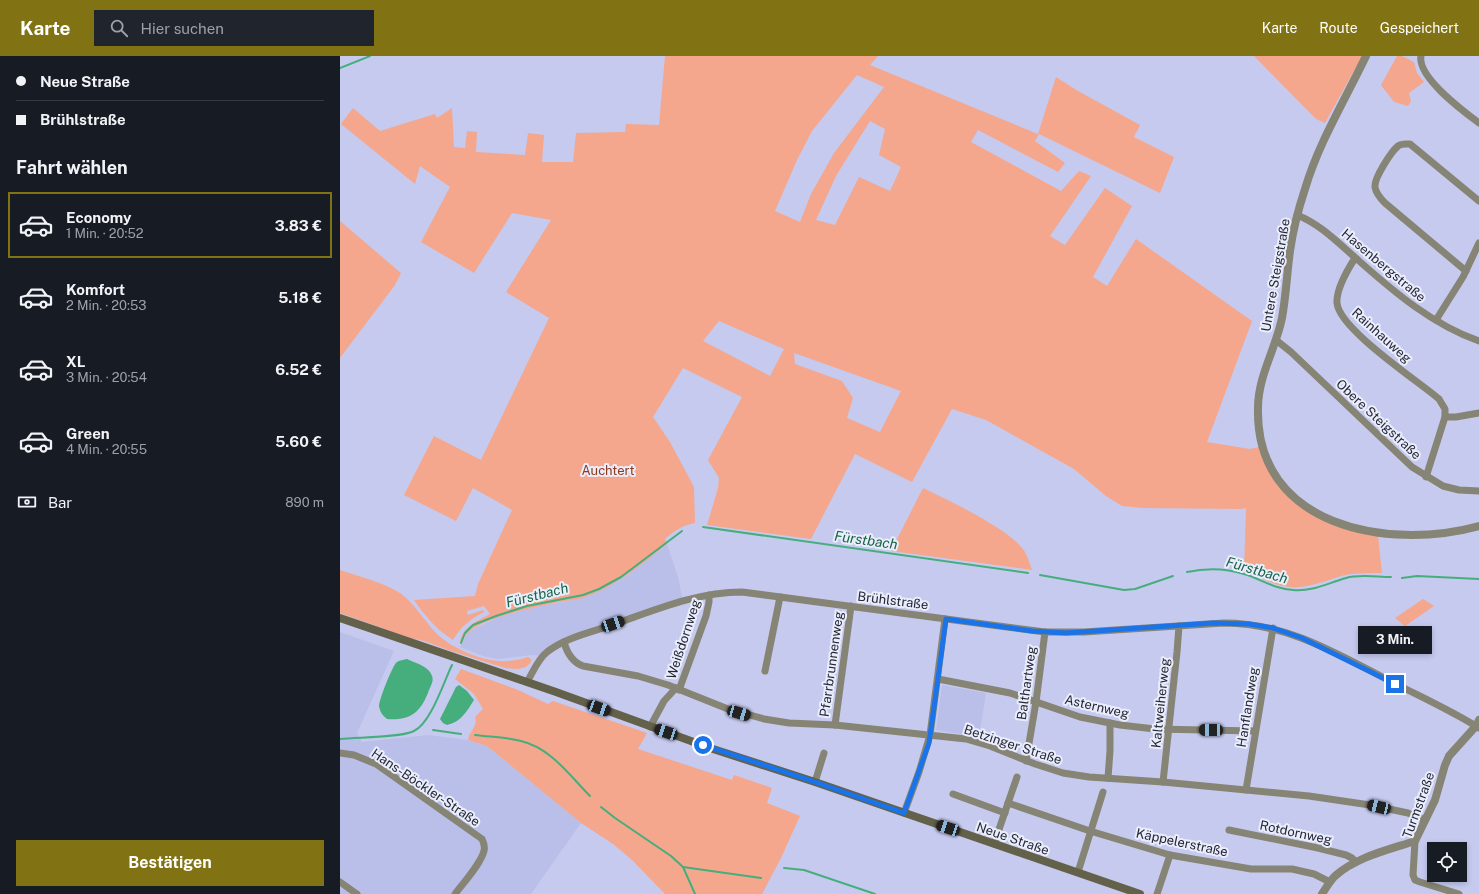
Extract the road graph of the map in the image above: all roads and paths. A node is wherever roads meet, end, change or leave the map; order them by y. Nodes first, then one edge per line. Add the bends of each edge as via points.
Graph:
1 (1366, 56) edge
2 (1421, 56) edge
3 (1479, 122) edge
4 (1479, 200) edge
5 (1297, 216) junction
6 (1479, 244) edge
7 (1355, 258) junction
8 (1466, 271) junction
9 (1436, 320) junction
10 (1276, 340) junction
11 (1479, 341) edge
12 (1479, 413) edge
13 (1445, 417) junction
14 (1426, 477) junction
15 (1479, 491) edge
16 (1479, 526) edge
17 (709, 595) junction
18 (780, 597) junction
19 (851, 606) junction
20 (340, 618) edge
21 (946, 619) junction
22 (1179, 626) junction
23 (1273, 628) junction
24 (1045, 632) junction
25 (564, 642) junction
26 (765, 671) dead end
27 (938, 679) junction
28 (527, 682) junction
29 (678, 689) junction
30 (1036, 702) junction
31 (1110, 723) junction
32 (835, 725) junction
33 (1478, 725) edge
34 (650, 726) junction
35 (1169, 729) junction
36 (1255, 731) junction
37 (930, 735) junction
38 (340, 752) edge
39 (824, 753) dead end
40 (1026, 761) junction
41 (1017, 777) dead end
42 (1108, 778) junction
43 (815, 782) junction
44 (1163, 782) junction
45 (1246, 790) junction
46 (1102, 792) dead end
47 (953, 794) dead end
48 (1008, 803) junction
49 (904, 813) junction
50 (1004, 813) junction
51 (1425, 820) junction
52 (1229, 830) dead end
53 (1090, 831) junction
54 (1415, 841) junction
55 (994, 844) junction
56 (1170, 855) junction
57 (1356, 862) junction
58 (1078, 872) junction
59 (340, 882) edge
60 (1330, 882) junction
61 (357, 894) edge
62 (455, 894) edge
63 (1140, 894) edge
64 (1157, 894) edge
65 (1322, 894) edge
66 (1459, 894) edge

1 - 5 street, Untere Steigstraße via 1322,144
2 - 3 street via 1421,65 1432,81 1455,104
4 - 8 street via 1410,144 1398,146 1375,182 1377,193 1385,203
5 - 7 street, Hasenbergstraße via 1325,231
5 - 10 street, Untere Steigstraße via 1284,307
6 - 8 street
7 - 9 street, Hasenbergstraße via 1392,290
7 - 13 street, Rainhauweg via 1339,290 1338,310 1346,322 1365,340 1439,399 1445,409
8 - 9 street
9 - 11 street, Hasenbergstraße
10 - 14 street, Obere Steigstraße via 1412,467
10 - 16 street, Untere Steigstraße via 1259,391 1260,435 1274,473 1296,500 1326,519 1378,533 1405,536 1462,531
12 - 13 street
13 - 14 street
14 - 15 street, Obere Steigstraße via 1451,488
17 - 18 street, Brühlstraße via 742,592
17 - 25 street, Brühlstraße via 682,601
17 - 29 street, Weißdornweg via 706,616
18 - 19 street, Brühlstraße
18 - 26 street
19 - 21 street, Brühlstraße
19 - 32 street, Pfarrbrunnenweg
20 - 28 main road, Neue Straße
21 - 24 street, Brühlstraße
21 - 27 street
22 - 23 street, Brühlstraße via 1236,623
22 - 24 street, Brühlstraße
22 - 35 street, Kaltweiherweg
23 - 33 street, Brühlstraße via 1322,646
23 - 36 street, Hanflandweg
24 - 30 street, Balthartweg
25 - 28 street, Brühlstraße via 542,656
25 - 29 street, Betzinger Straße via 577,664 638,676
27 - 30 street, Asternweg via 985,687
27 - 37 street
28 - 34 main road, Neue Straße
29 - 32 street, Betzinger Straße via 718,706 751,716 789,723
29 - 34 street, Weißdornweg via 664,701
30 - 31 street, Asternweg
30 - 40 street, Balthartweg
31 - 35 street, Asternweg
31 - 42 street
32 - 37 street, Betzinger Straße
33 - 51 street, Turmstraße via 1449,756 1438,792
34 - 43 main road, Neue Straße
35 - 36 street, Asternweg
35 - 44 street, Kaltweiherweg
36 - 45 street, Hanflandweg
37 - 40 street, Betzinger Straße via 966,739
37 - 49 street
38 - 62 street, Hans-Böckler-Straße via 376,764 482,839 485,847 481,858
39 - 43 street
40 - 42 street, Betzinger Straße via 1063,773
41 - 48 street
42 - 44 street, Betzinger Straße
43 - 49 main road, Neue Straße
44 - 45 street, Betzinger Straße
45 - 51 street, Betzinger Straße via 1352,802 1408,813
46 - 53 street
47 - 50 street
48 - 50 street
48 - 53 street, Käppelerstraße
49 - 55 main road, Neue Straße
50 - 55 street
51 - 54 street, Turmstraße
52 - 57 street, Rotdornweg via 1349,856
53 - 56 street, Käppelerstraße
53 - 58 street
54 - 57 street
54 - 66 street, Turmstraße via 1412,875 1415,880
55 - 58 main road, Neue Straße
56 - 60 street, Käppelerstraße via 1251,869 1292,869 1314,874
56 - 64 street
57 - 60 street
58 - 63 main road, Neue Straße
59 - 61 street
60 - 65 street

